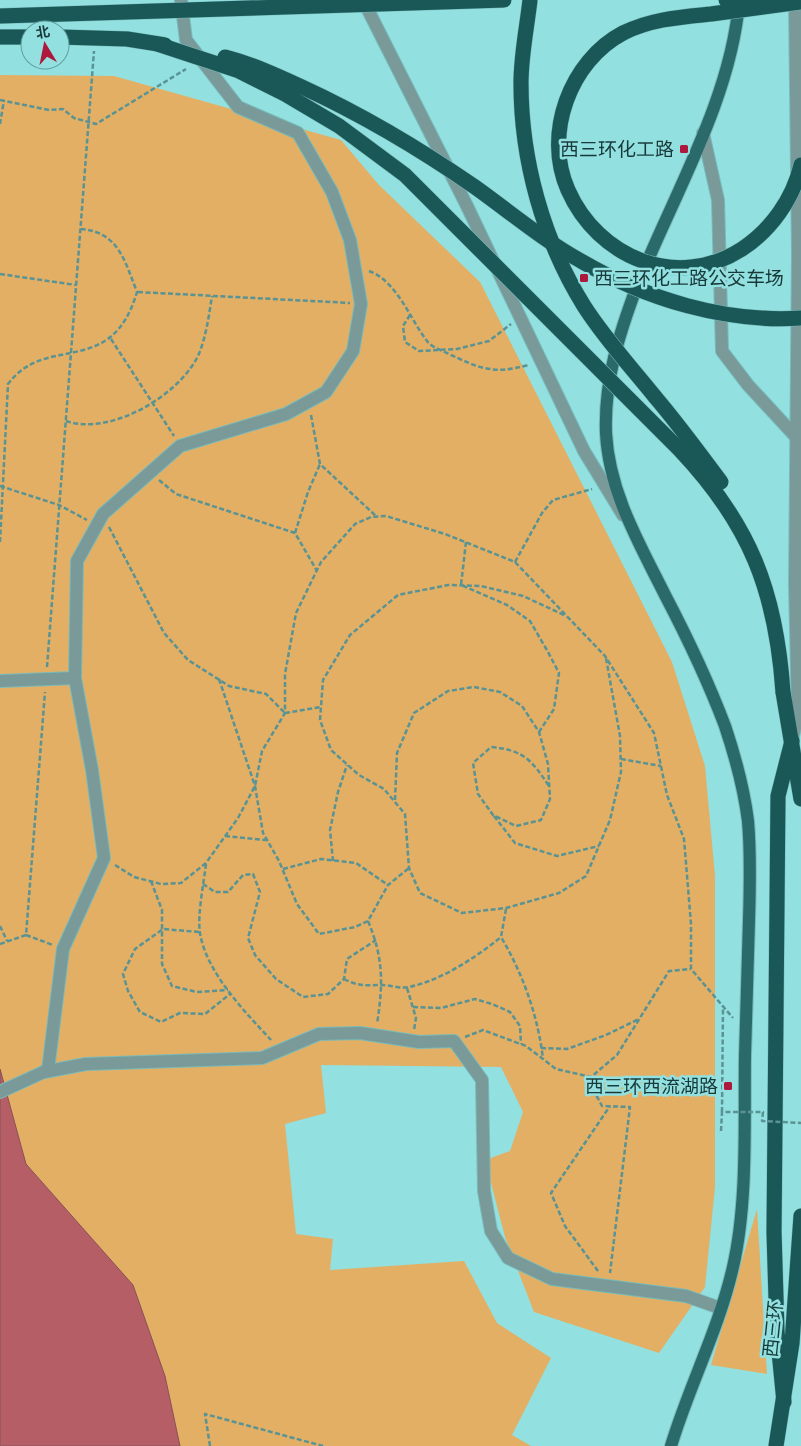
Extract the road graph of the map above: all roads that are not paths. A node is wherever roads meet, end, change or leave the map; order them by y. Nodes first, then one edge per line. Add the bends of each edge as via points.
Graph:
1 (181, 0) edge
2 (363, 0) edge
3 (504, 0) edge
4 (530, 0) edge
5 (726, 0) edge
6 (734, 0) edge
7 (739, 0) edge
8 (800, 3) edge
9 (0, 16) edge
10 (0, 37) edge
11 (20, 37) edge
12 (70, 37) edge
13 (157, 44) junction
14 (703, 133) junction
15 (801, 165) edge
16 (801, 318) edge
17 (796, 436) junction
18 (636, 539) junction
19 (780, 653) junction
20 (75, 678) junction
21 (0, 681) edge
22 (792, 741) junction
23 (801, 799) edge
24 (46, 1071) junction
25 (0, 1092) edge
26 (801, 1216) edge
27 (720, 1308) junction
28 (784, 1402) junction
29 (675, 1433) junction
30 (665, 1446) edge
31 (671, 1446) edge
32 (776, 1446) edge

1 - 20 street via 186,40 238,107 298,133 332,192 350,240 361,304 353,351 326,392 286,414 180,446 100,520 77,561
2 - 18 street via 467,206 584,451
3 - 9 highway, bridge
4 - 19 highway, bridge via 521,82 523,113 532,179 545,223 584,306 607,339 680,426 743,517 773,592
5 - 8 highway, bridge
6 - 7 main road
7 - 8 main road
7 - 14 main road via 729,60
8 - 15 highway, bridge via 646,23 606,44 574,81 564,106 560,161 567,189 583,216 602,238 621,252 654,265 704,267 726,260 753,242 772,223 788,199
8 - 17 street
10 - 11 highway
12 - 13 highway, bridge via 127,39
13 - 16 highway, bridge via 249,63 339,104 409,144 580,261 630,286 707,310 748,317
13 - 19 highway, bridge via 239,71 285,94 339,126 405,175 706,478 756,561 774,613
14 - 17 street via 718,200 722,351 748,385
14 - 18 main road via 631,301 610,372 606,400 609,465
17 - 22 street via 798,716
18 - 27 main road via 706,680 726,728 748,822 750,885 740,1219 732,1271
19 - 22 highway, bridge
20 - 21 street
20 - 24 street via 104,858 63,949
22 - 23 highway
22 - 28 highway via 778,796 774,1232 777,1330
24 - 25 street
24 - 27 street via 86,1064 262,1058 319,1034 360,1033 412,1041 454,1041 482,1080 484,1191 491,1231 508,1258 552,1279 686,1296
26 - 28 highway, 西三环 via 795,1320
27 - 29 main road
28 - 32 highway, 西三环
29 - 30 main road
29 - 31 main road

